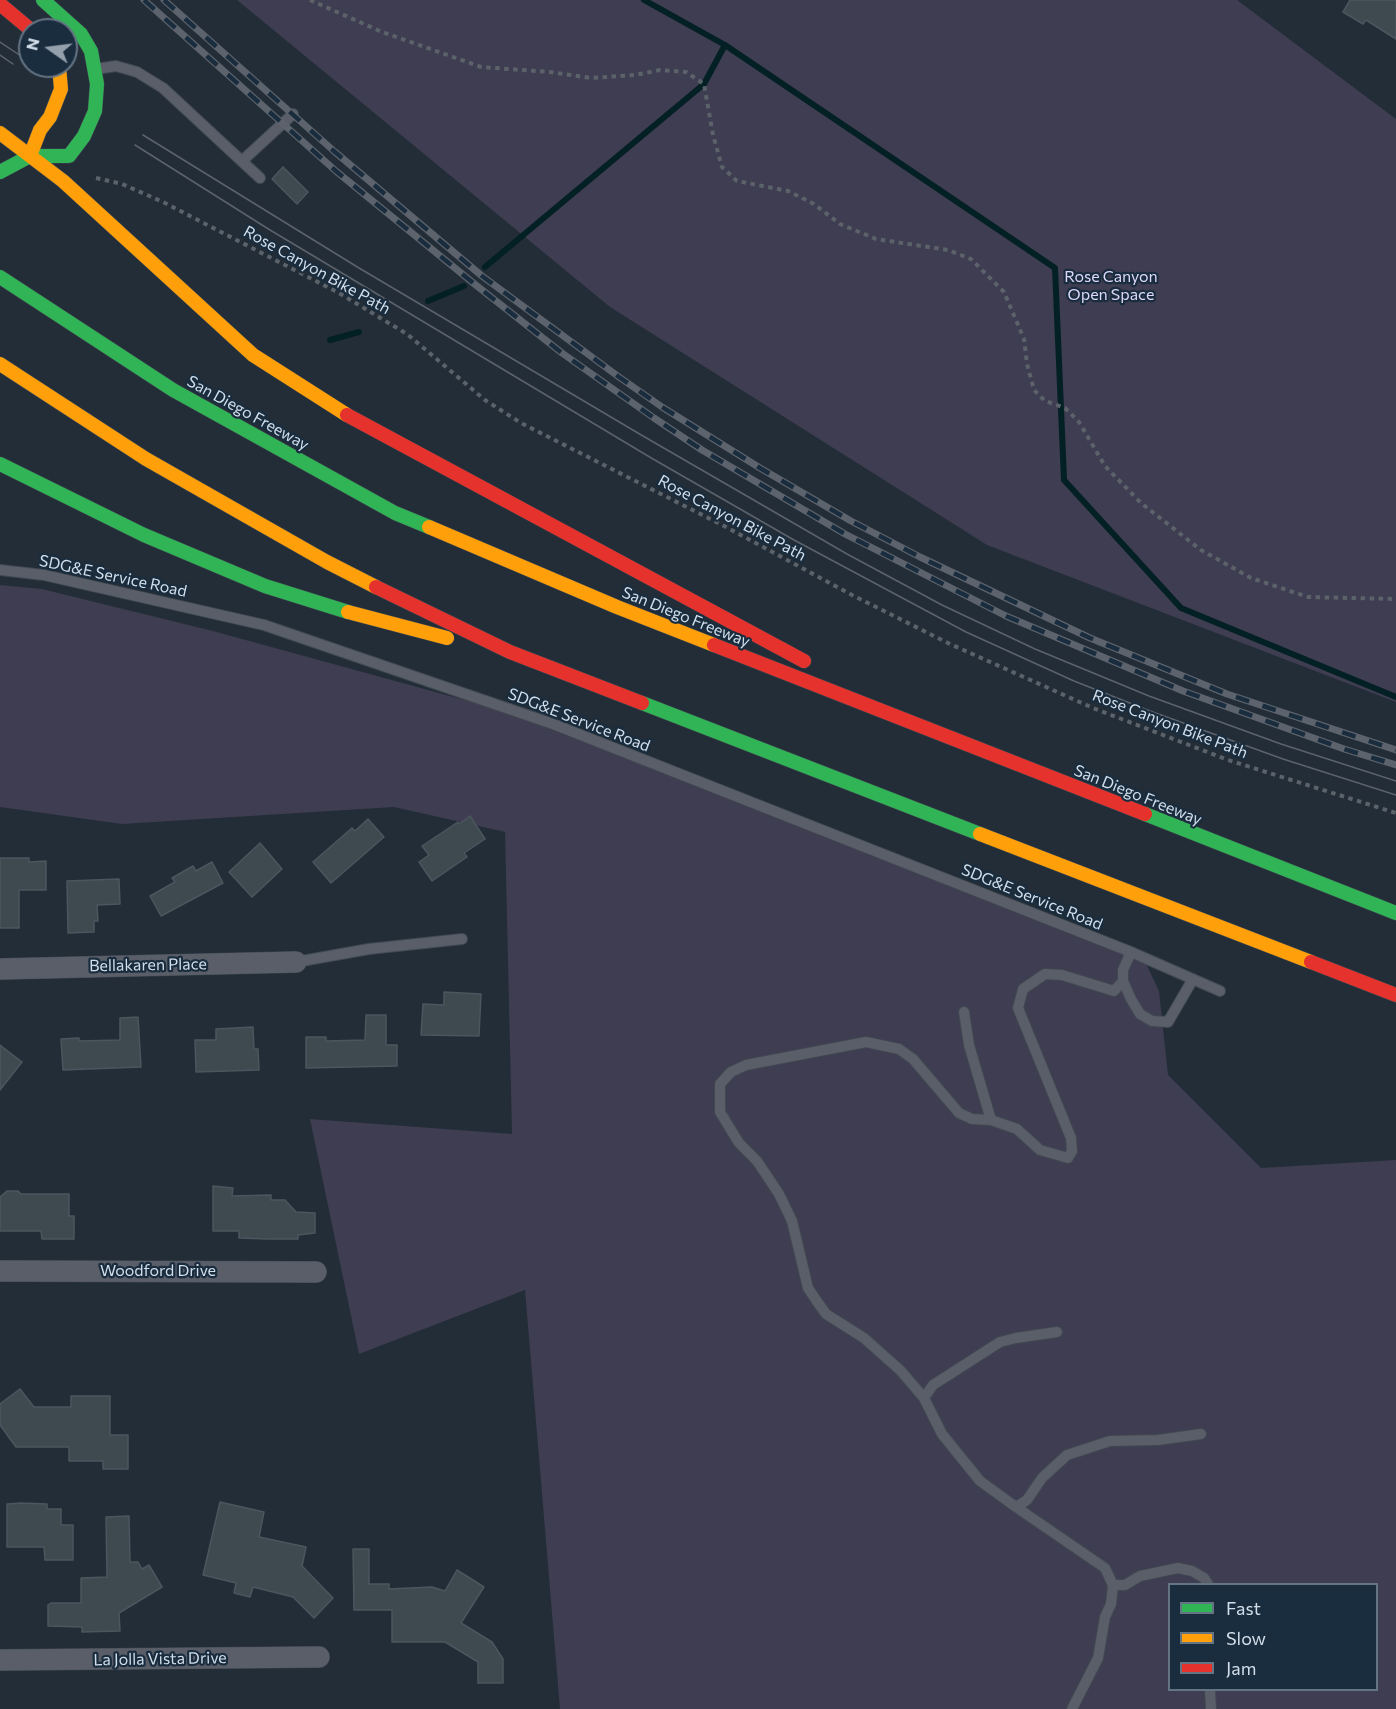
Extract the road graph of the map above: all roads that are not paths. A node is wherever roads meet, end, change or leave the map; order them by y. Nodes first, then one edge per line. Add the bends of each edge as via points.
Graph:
1 (43, 0) edge
2 (0, 4) edge
3 (18, 19) edge
4 (96, 69) junction
5 (61, 78) edge
6 (293, 114) dead end
7 (0, 133) edge
8 (30, 156) junction
9 (242, 161) junction
10 (0, 171) edge
11 (260, 178) dead end
12 (0, 278) edge
13 (0, 364) edge
14 (0, 464) edge
15 (0, 570) edge
16 (510, 652) junction
17 (816, 667) dead end
18 (870, 691) dead end
19 (1125, 807) junction
20 (1396, 912) edge
21 (462, 939) dead end
22 (1131, 952) junction
23 (296, 962) joint
24 (0, 969) edge
25 (1193, 979) junction
26 (1123, 981) junction
27 (1220, 991) dead end
28 (1396, 995) edge
29 (964, 1012) dead end
30 (991, 1119) junction
31 (0, 1271) edge
32 (316, 1272) dead end
33 (1057, 1332) dead end
34 (924, 1398) junction
35 (1201, 1434) dead end
36 (1016, 1507) junction
37 (1207, 1583) edge
38 (1113, 1585) junction
39 (319, 1657) dead end
40 (0, 1660) edge
41 (1210, 1691) edge
42 (1072, 1709) edge
43 (1210, 1709) edge

1 - 4 main road via 81,34
2 - 3 main road
4 - 8 main road via 95,111 69,156
4 - 9 lane via 116,66 137,72 163,88
5 - 8 main road via 62,89
6 - 9 lane
7 - 8 main road
8 - 10 main road
8 - 17 main road via 63,181 253,355 355,420
9 - 11 lane
12 - 19 main road, San Diego Freeway via 173,390 394,513 616,607
13 - 16 main road via 146,459 327,562
14 - 16 main road via 144,535 265,586 429,634
15 - 22 lane, SDG&E Service Road via 44,575 264,624 553,724
16 - 28 main road
18 - 19 main road
19 - 20 main road, San Diego Freeway
21 - 23 lane
22 - 25 lane, SDG&E Service Road
22 - 26 lane
23 - 24 street, Bellakaren Place
25 - 26 lane via 1168,1022 1152,1021 1140,1014
25 - 27 lane, SDG&E Service Road
26 - 30 lane via 1114,991 1062,975 1045,974 1023,989 1018,1008 1071,1138 1068,1158 1040,1150 1017,1129
29 - 30 lane via 969,1045
30 - 34 lane via 972,1119 959,1113 913,1059 899,1049 866,1042 746,1065 731,1072 720,1084 720,1112 780,1194 792,1221 808,1288 826,1314 864,1338
31 - 32 street, Woodford Drive
33 - 34 lane via 1000,1342 933,1385
34 - 36 lane via 942,1434 980,1481
35 - 36 lane via 1110,1441 1067,1455
36 - 38 lane via 1105,1568
37 - 38 lane via 1192,1571 1178,1568 1140,1576 1125,1585
38 - 42 lane via 1098,1658
39 - 40 street, La Jolla Vista Drive
41 - 43 lane

